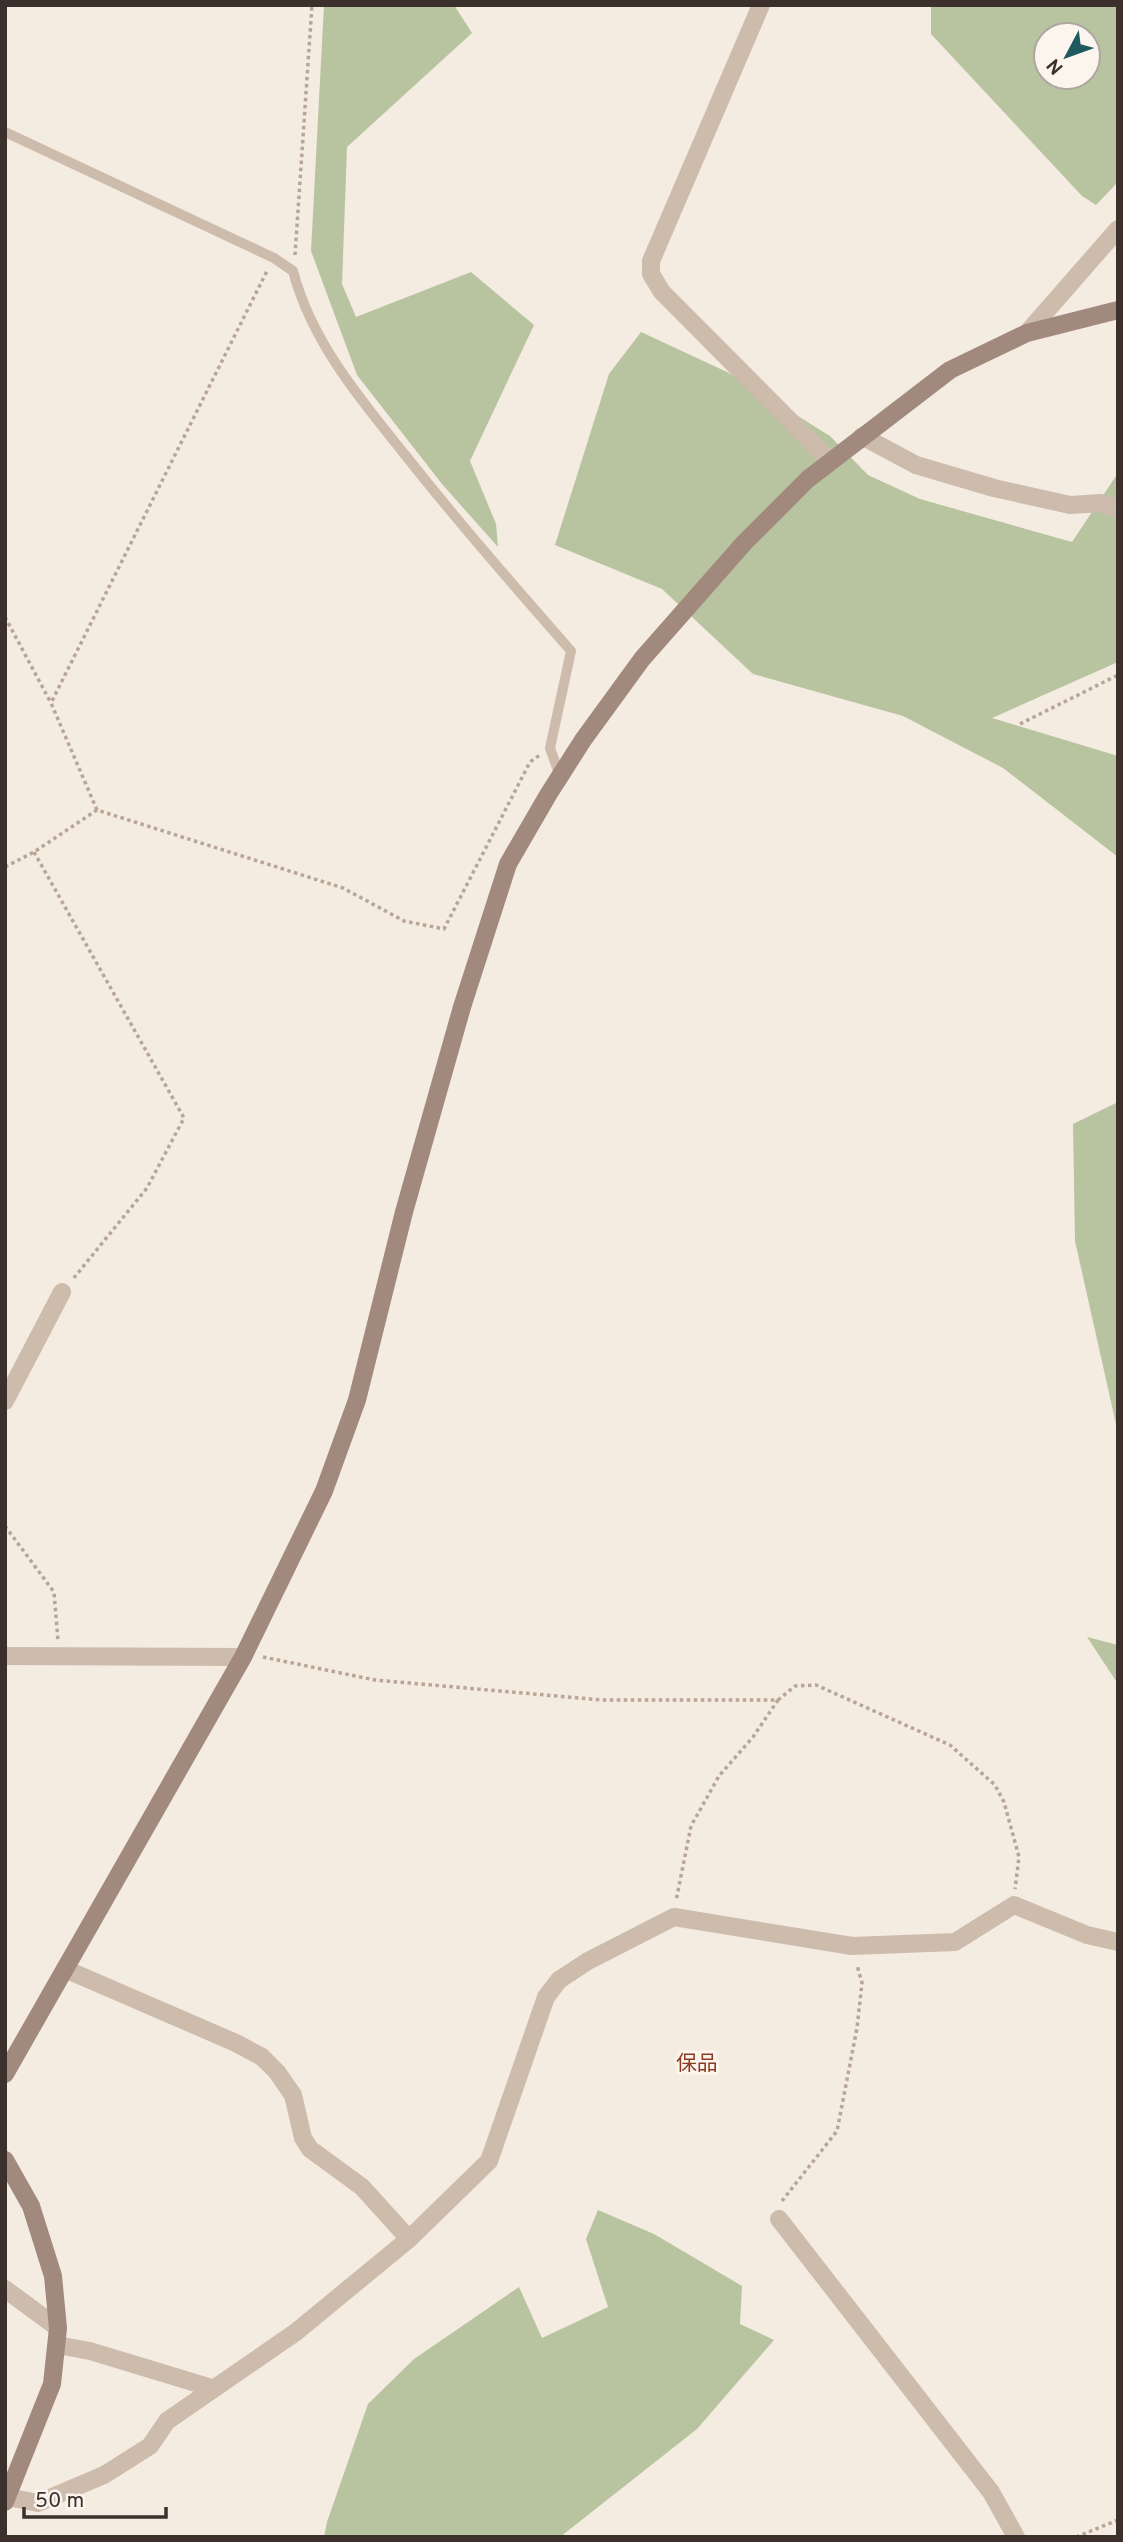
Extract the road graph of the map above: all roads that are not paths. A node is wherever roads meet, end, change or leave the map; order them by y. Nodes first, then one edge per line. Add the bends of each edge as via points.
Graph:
1 (761, 5) edge
2 (5, 132) edge
3 (1118, 229) edge
4 (1118, 310) edge
5 (1027, 333) junction
6 (862, 436) junction
7 (830, 461) junction
8 (1118, 509) edge
9 (560, 777) junction
10 (62, 1292) road end
11 (5, 1401) edge
12 (5, 1656) edge
13 (243, 1657) junction
14 (1118, 1942) edge
15 (65, 1969) junction
16 (5, 2074) edge
17 (5, 2160) edge
18 (779, 2219) road end
19 (409, 2239) junction
20 (5, 2289) edge
21 (58, 2336) junction
22 (212, 2388) junction
23 (7, 2499) edge
24 (1016, 2537) edge

1 - 7 street via 651,261 651,274 662,292
2 - 9 lane via 293,271 323,342 352,388 571,651 550,748
3 - 5 street
4 - 5 street
5 - 6 street via 950,370
6 - 7 street
6 - 8 street via 916,464 994,488 1070,505 1101,503
7 - 9 street via 744,543 642,659
9 - 13 street via 508,864 404,1212 357,1400 324,1491
10 - 11 street
12 - 13 street
13 - 15 street
14 - 19 street via 1087,1935 1013,1905 956,1942 852,1946 674,1917 559,1980 546,1997 489,2161
15 - 16 street
15 - 19 street via 261,2057 293,2095 310,2149 362,2187
17 - 21 street via 30,2206 52,2276
18 - 24 street via 990,2492
19 - 22 street via 296,2332
20 - 21 street
21 - 22 street via 90,2351
21 - 23 street via 52,2384
22 - 23 street via 167,2421 150,2446 104,2475 38,2503

